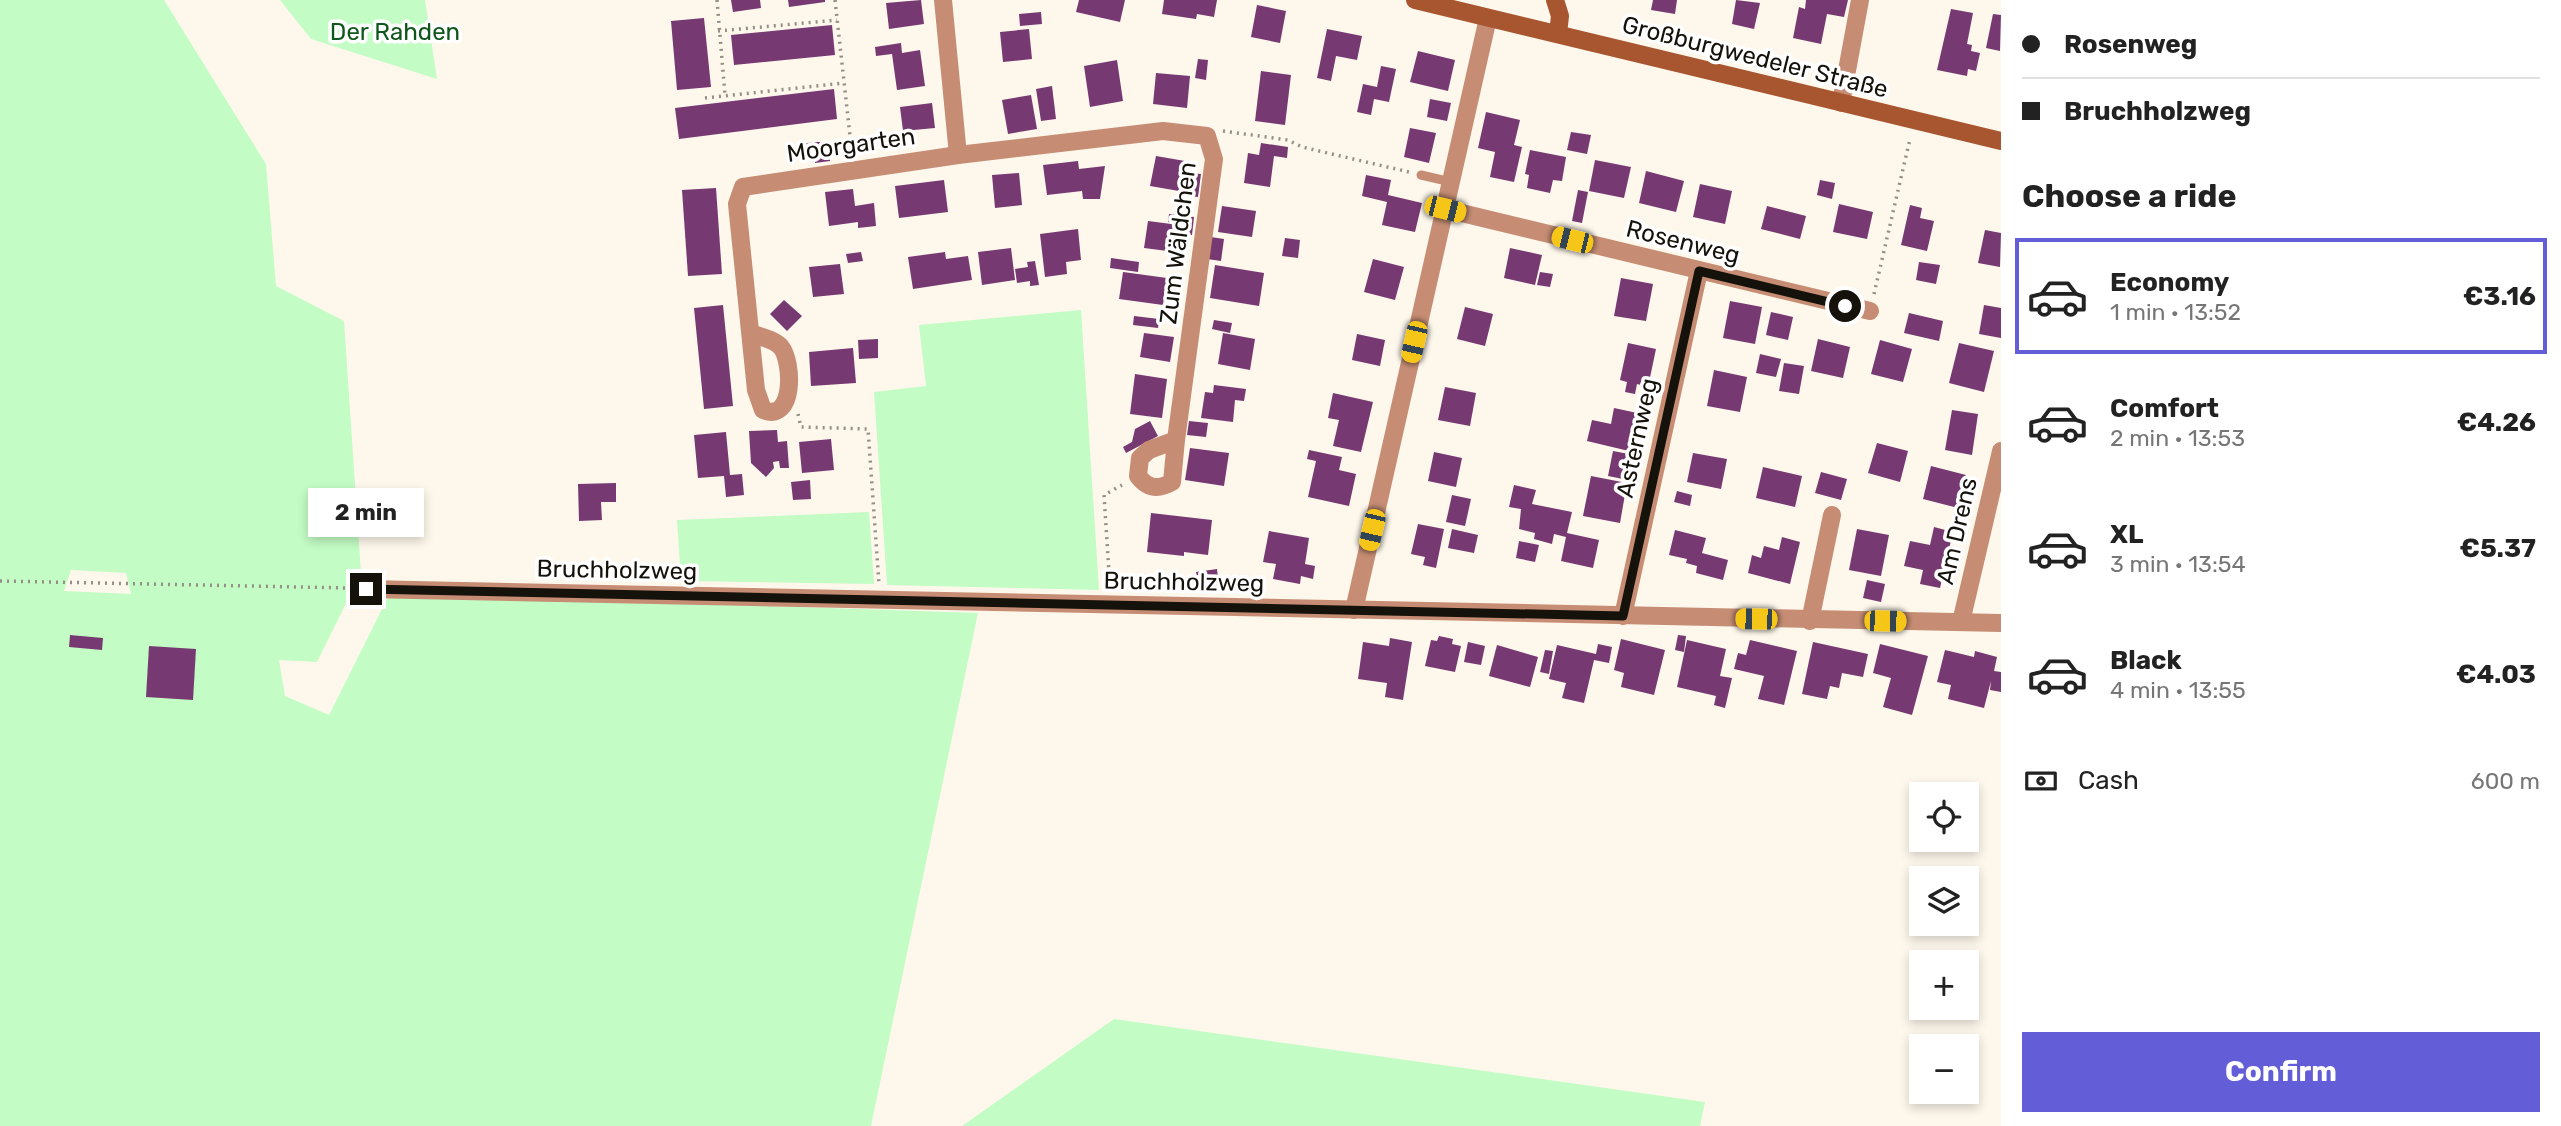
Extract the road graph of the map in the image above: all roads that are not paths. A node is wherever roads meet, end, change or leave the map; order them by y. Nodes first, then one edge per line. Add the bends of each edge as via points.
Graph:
1 (943, 0) edge
2 (1415, 0) edge
3 (1555, 0) edge
4 (1860, 0) edge
5 (1488, 18) junction
6 (1558, 34) junction
7 (1841, 103) junction
8 (2001, 141) edge
9 (958, 155) junction
10 (1422, 175) road end
11 (1451, 182) junction
12 (1445, 209) junction
13 (1699, 271) junction
14 (1870, 311) road end
15 (751, 333) dead end
16 (1176, 440) junction
17 (2001, 452) edge
18 (1832, 515) dead end
19 (366, 589) road end
20 (1354, 610) junction
21 (1623, 616) junction
22 (1810, 621) junction
23 (1961, 622) junction
24 (2001, 623) edge

1 - 9 street
2 - 5 street, Großburgwedeler Straße
3 - 6 street via 1560,16
4 - 7 street
5 - 6 street, Großburgwedeler Straße
5 - 11 street
6 - 7 street, Großburgwedeler Straße
7 - 8 street, Großburgwedeler Straße
9 - 15 street, Moorgarten via 752,184 739,193
9 - 16 street, Zum Wäldchen via 1163,131 1208,136 1214,159
10 - 11 lane
11 - 12 street
12 - 13 street, Rosenweg
12 - 20 street
13 - 14 street, Rosenweg
13 - 21 street, Asternweg
16 - 16 street, Zum Wäldchen via 1140,458 1136,467 1144,484 1156,488 1171,482
17 - 23 street, Am Drens
18 - 22 street
19 - 20 street, Bruchholzweg
20 - 21 street, Bruchholzweg
21 - 22 street, Bruchholzweg
22 - 23 street, Bruchholzweg
23 - 24 street, Bruchholzweg

